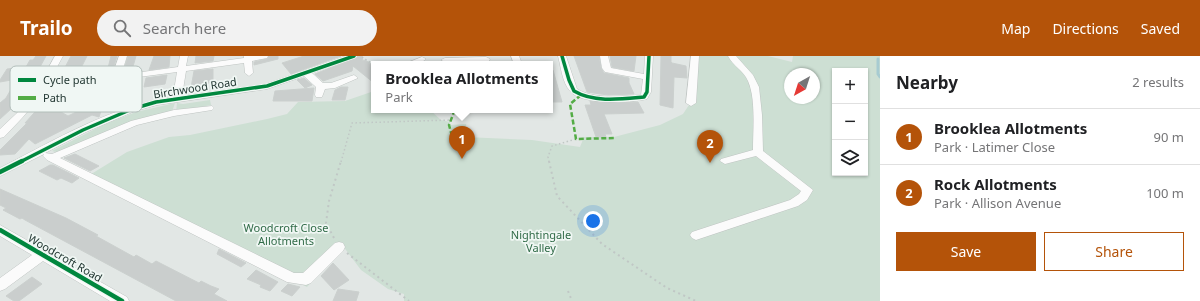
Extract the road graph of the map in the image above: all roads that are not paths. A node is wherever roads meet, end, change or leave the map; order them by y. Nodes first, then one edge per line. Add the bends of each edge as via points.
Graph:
1 (59, 56) edge
2 (123, 56) edge
3 (184, 56) edge
4 (264, 56) edge
5 (354, 56) edge
6 (562, 56) edge
7 (604, 56) edge
8 (649, 56) edge
9 (695, 56) edge
10 (732, 56) edge
11 (248, 58) edge
12 (422, 58) dead end
13 (486, 59) dead end
14 (445, 60) edge
15 (415, 61) edge
16 (54, 66) edge
17 (120, 66) edge
18 (181, 70) junction
19 (249, 72) dead end
20 (306, 72) junction
21 (142, 75) edge
22 (648, 76) junction
23 (354, 78) dead end
24 (177, 99) junction
25 (691, 104) dead end
26 (142, 106) edge
27 (209, 108) dead end
28 (22, 112) edge
29 (124, 112) edge
30 (0, 135) edge
31 (41, 150) junction
32 (758, 152) junction
33 (51, 158) junction
34 (725, 161) dead end
35 (0, 172) edge
36 (0, 230) edge
37 (696, 235) dead end
38 (339, 247) road end
39 (42, 255) junction
40 (0, 285) edge
41 (122, 301) edge

1 - 16 street
2 - 17 street
3 - 18 street
4 - 11 street
5 - 20 street, Birchwood Road
6 - 22 street via 574,90 592,98 644,98
7 - 22 street via 608,70
8 - 22 street
9 - 25 street
10 - 32 street via 756,88
11 - 18 street
11 - 19 street
12 - 15 street
13 - 14 street
18 - 21 street
18 - 24 street
20 - 23 street via 320,91
20 - 24 street, Birchwood Road via 267,86
24 - 26 street, Birchwood Road
27 - 33 street, Birchwood Road via 134,123
28 - 30 street
29 - 31 street, Birchwood Road
31 - 33 street
31 - 35 street, Birchwood Road
32 - 34 street
32 - 37 street via 807,190 803,197 794,203
33 - 38 street via 292,278 306,279
36 - 39 street, Woodcroft Road
39 - 40 street
39 - 41 street, Woodcroft Road

